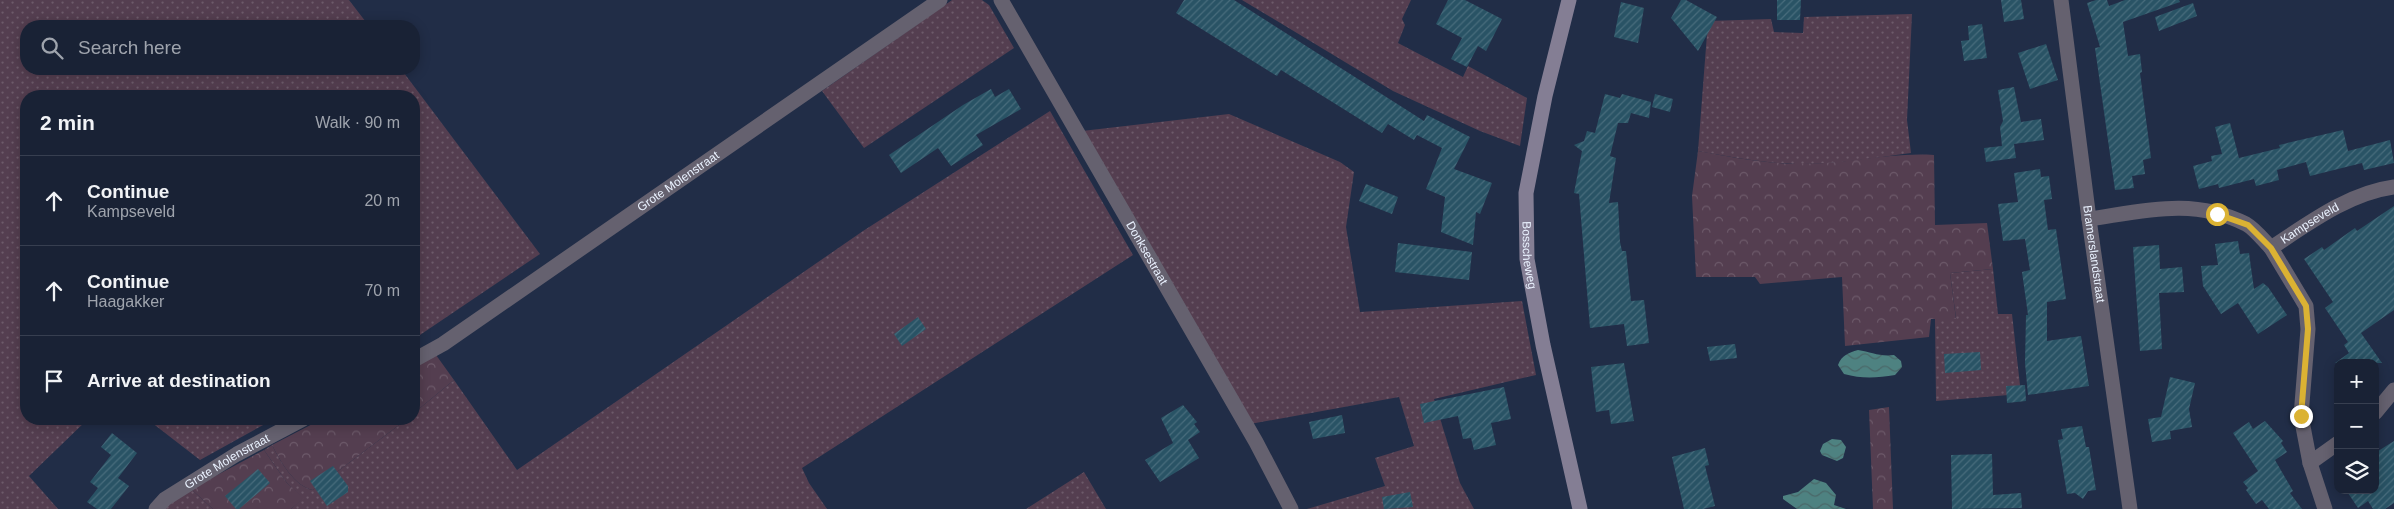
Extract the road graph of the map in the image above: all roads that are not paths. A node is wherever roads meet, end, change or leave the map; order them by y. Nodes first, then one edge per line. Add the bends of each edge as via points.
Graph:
1 (940, 0) edge
2 (1002, 0) edge
3 (1569, 0) edge
4 (2061, 0) edge
5 (2394, 187) edge
6 (2089, 219) junction
7 (2271, 248) junction
8 (420, 357) edge
9 (2394, 390) edge
10 (2379, 408) edge
11 (293, 425) edge
12 (2334, 446) edge
13 (2310, 463) junction
14 (156, 509) edge
15 (1291, 509) edge
16 (1580, 509) edge
17 (2130, 509) edge
18 (2325, 509) edge

1 - 8 street, Grote Molenstraat via 443,344
2 - 15 street, Donksestraat via 1256,442
3 - 16 street, Bosscheweg via 1545,96 1526,193 1527,249 1543,345
4 - 6 street, Bramerslandstraat
5 - 7 street, Kampseveld via 2373,190 2326,213
6 - 7 street, Kampseveld via 2171,207 2196,208 2248,225
6 - 17 street, Bramerslandstraat
7 - 13 street via 2306,306 2308,329 2301,416
9 - 10 street
11 - 14 street, Grote Molenstraat via 229,459 165,499
12 - 13 street
13 - 18 street

